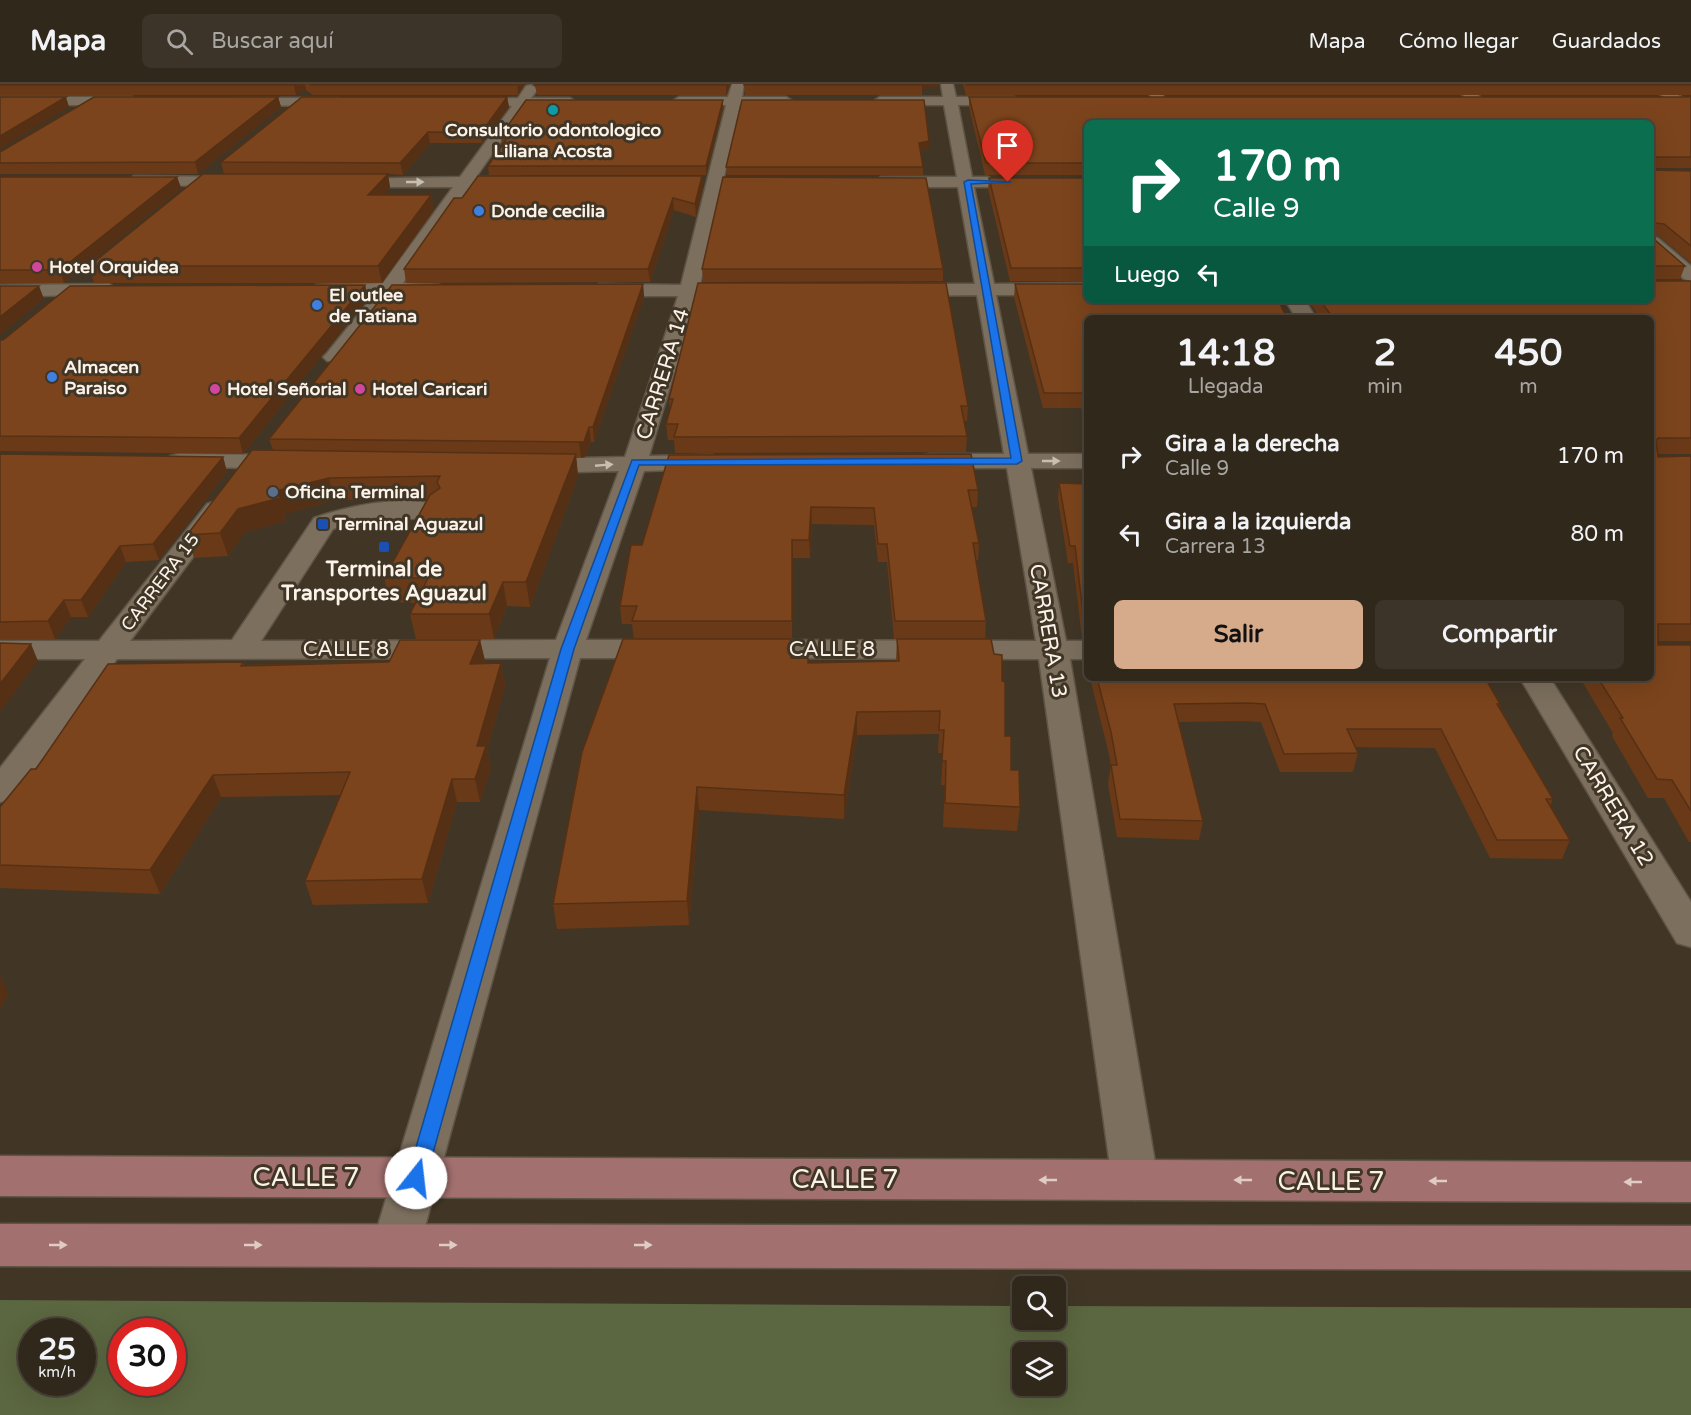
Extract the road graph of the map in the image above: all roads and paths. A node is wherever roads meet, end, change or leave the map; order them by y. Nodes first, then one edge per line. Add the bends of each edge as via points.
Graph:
1 (122, 84) edge
2 (322, 84) edge
3 (738, 84) edge
4 (1149, 84) edge
5 (1456, 84) edge
6 (1647, 84) edge
7 (949, 92) edge
8 (527, 93) edge
9 (1453, 100) edge
10 (1476, 100) junction
11 (1500, 100) edge
12 (0, 101) edge
13 (93, 101) junction
14 (663, 101) edge
15 (734, 101) junction
16 (802, 101) edge
17 (871, 101) edge
18 (1032, 101) edge
19 (1643, 101) edge
20 (150, 102) edge
21 (219, 102) edge
22 (299, 102) junction
23 (357, 102) edge
24 (451, 102) edge
25 (580, 102) edge
26 (1687, 103) edge
27 (281, 117) edge
28 (65, 118) edge
29 (1173, 120) edge
30 (1501, 120) edge
31 (220, 167) dead end
32 (119, 182) edge
33 (202, 182) junction
34 (250, 182) edge
35 (322, 182) edge
36 (466, 182) junction
37 (537, 182) edge
38 (864, 182) edge
39 (968, 182) junction
40 (1000, 182) edge
41 (185, 196) edge
42 (1654, 244) edge
43 (1691, 275) edge
44 (87, 276) edge
45 (1671, 287) edge
46 (1691, 287) edge
47 (306, 289) edge
48 (389, 289) junction
49 (446, 289) edge
50 (1084, 289) edge
51 (70, 290) junction
52 (129, 290) edge
53 (585, 290) edge
54 (880, 290) edge
55 (988, 290) junction
56 (0, 291) edge
57 (689, 291) junction
58 (725, 291) edge
59 (52, 304) edge
60 (317, 380) edge
61 (161, 461) edge
62 (910, 461) edge
63 (1017, 461) junction
64 (1084, 461) edge
65 (311, 462) edge
66 (635, 462) junction
67 (730, 462) edge
68 (510, 466) edge
69 (247, 468) junction
70 (430, 510) edge
71 (109, 649) junction
72 (241, 649) junction
73 (567, 649) junction
74 (686, 649) edge
75 (722, 649) edge
76 (0, 650) edge
77 (1053, 650) junction
78 (1084, 650) edge
79 (1537, 681) edge
80 (0, 791) edge
81 (1691, 933) edge
82 (0, 1176) edge
83 (416, 1178) junction
84 (1135, 1180) junction
85 (1691, 1182) edge
86 (0, 1245) edge
87 (396, 1245) junction
88 (1691, 1248) edge

1 - 13 street
2 - 22 street
3 - 15 street, CARRERA 14
4 - 29 street
5 - 10 street
6 - 26 street
7 - 17 street
7 - 18 street
7 - 39 street, CARRERA 13
8 - 24 street
8 - 25 street
8 - 36 street
9 - 10 street
10 - 11 street
10 - 30 street
12 - 13 street
13 - 20 street
13 - 28 street
14 - 15 street
15 - 16 street
15 - 57 street, CARRERA 14
19 - 26 street
21 - 22 street
22 - 23 street
22 - 27 street
31 - 33 street
32 - 33 street
33 - 34 street
33 - 41 street
35 -> 36 street
36 - 37 street
36 - 48 street
38 - 39 street
39 - 40 street
39 - 55 street, CARRERA 13
42 - 43 street
44 - 51 street
45 - 46 street
47 - 48 street
48 - 49 street
48 - 60 street
50 - 55 street
51 - 52 street
51 - 56 street
51 - 59 street
53 - 57 street
54 - 55 street
55 - 63 street, CARRERA 13
57 - 58 street
57 - 66 street, CARRERA 14
61 - 69 street
62 - 63 street
63 -> 64 street
63 - 77 street, CARRERA 13
65 - 69 street
66 - 67 street
68 -> 66 street via 581,467
66 - 73 street, CARRERA 14
69 - 71 street, CARRERA 15
70 - 72 street via 362,512 323,524
71 - 72 street, CALLE 8
71 - 76 street
71 - 80 street, CARRERA 15
72 - 73 street, CALLE 8
73 - 74 street, CALLE 8
73 - 83 street, CARRERA 14
75 - 77 street, CALLE 8
77 - 78 street, CALLE 8
77 - 84 street, CARRERA 13
79 - 81 street, CARRERA 12
82 - 83 main road, CALLE 7
84 -> 83 main road, CALLE 7
83 - 87 street, CARRERA 14
85 -> 84 main road, CALLE 7
86 -> 87 main road
87 -> 88 main road

